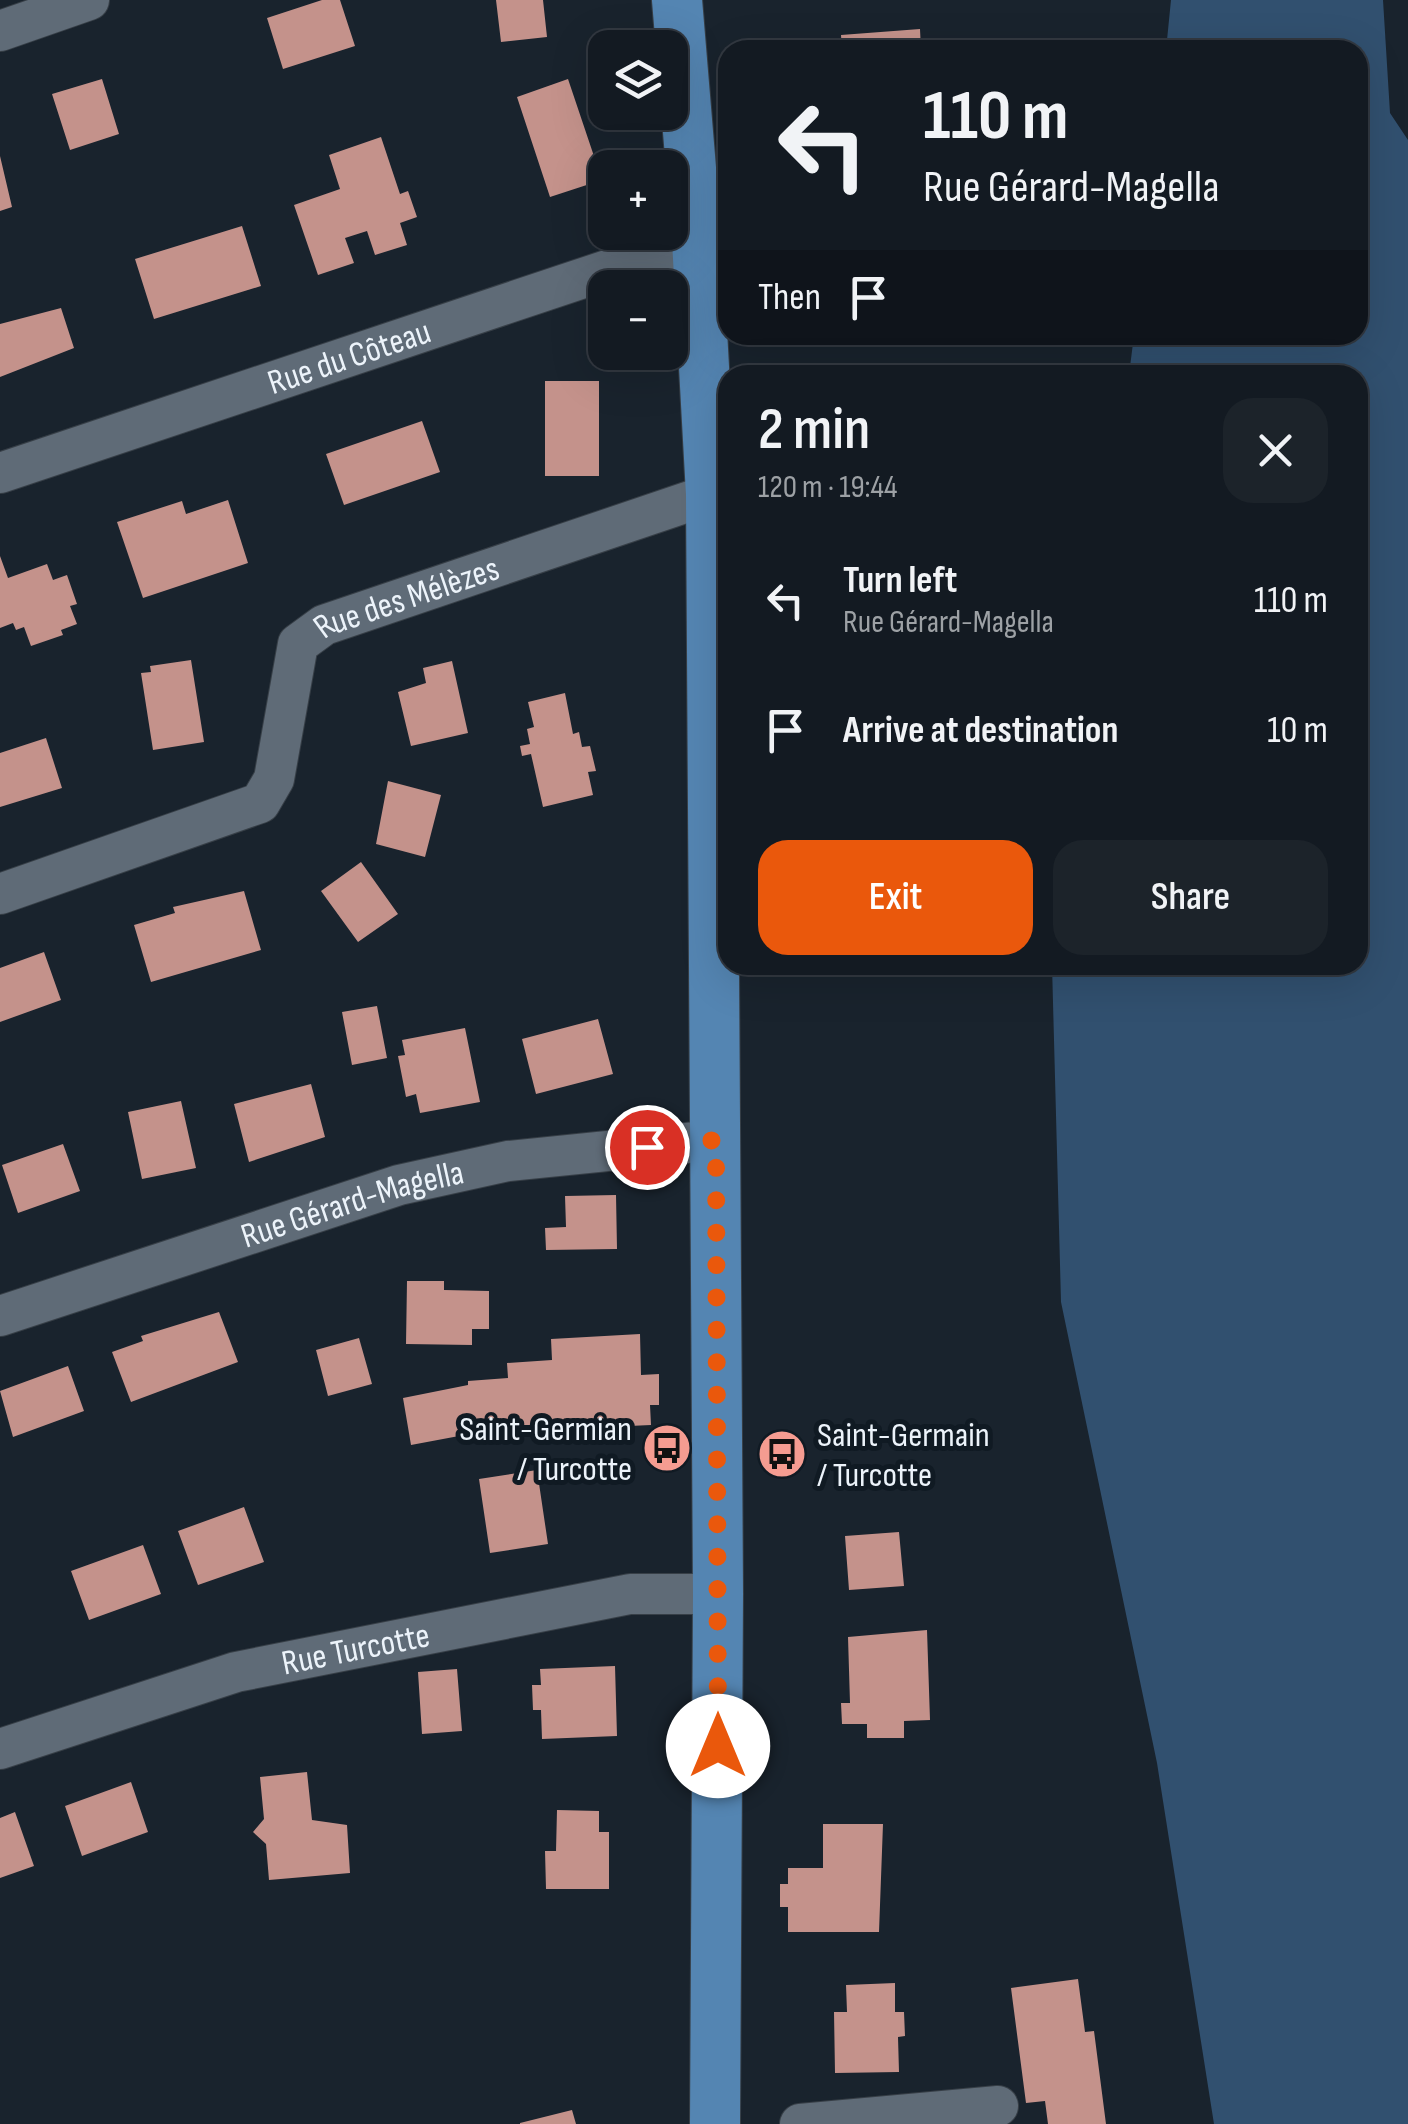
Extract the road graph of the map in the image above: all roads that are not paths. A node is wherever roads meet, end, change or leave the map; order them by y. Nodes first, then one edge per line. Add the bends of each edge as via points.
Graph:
1 (89, 0) edge
2 (677, 0) edge
3 (0, 31) edge
4 (697, 240) junction
5 (0, 473) edge
6 (711, 494) junction
7 (0, 894) edge
8 (716, 1140) junction
9 (0, 1316) edge
10 (718, 1594) junction
11 (0, 1749) edge
12 (998, 2106) dead end
13 (715, 2124) edge
14 (800, 2124) edge

1 - 3 street
2 - 4 main road
4 - 5 street, Rue du Côteau
4 - 6 main road
6 - 7 street, Rue des Mélèzes via 324,625 298,644 274,779 260,803
6 - 8 main road
8 - 9 street, Rue Gérard-Magella via 508,1161 398,1184
8 - 10 main road
10 - 11 street, Rue Turcotte via 630,1594 236,1672
10 - 13 main road
12 - 14 street

